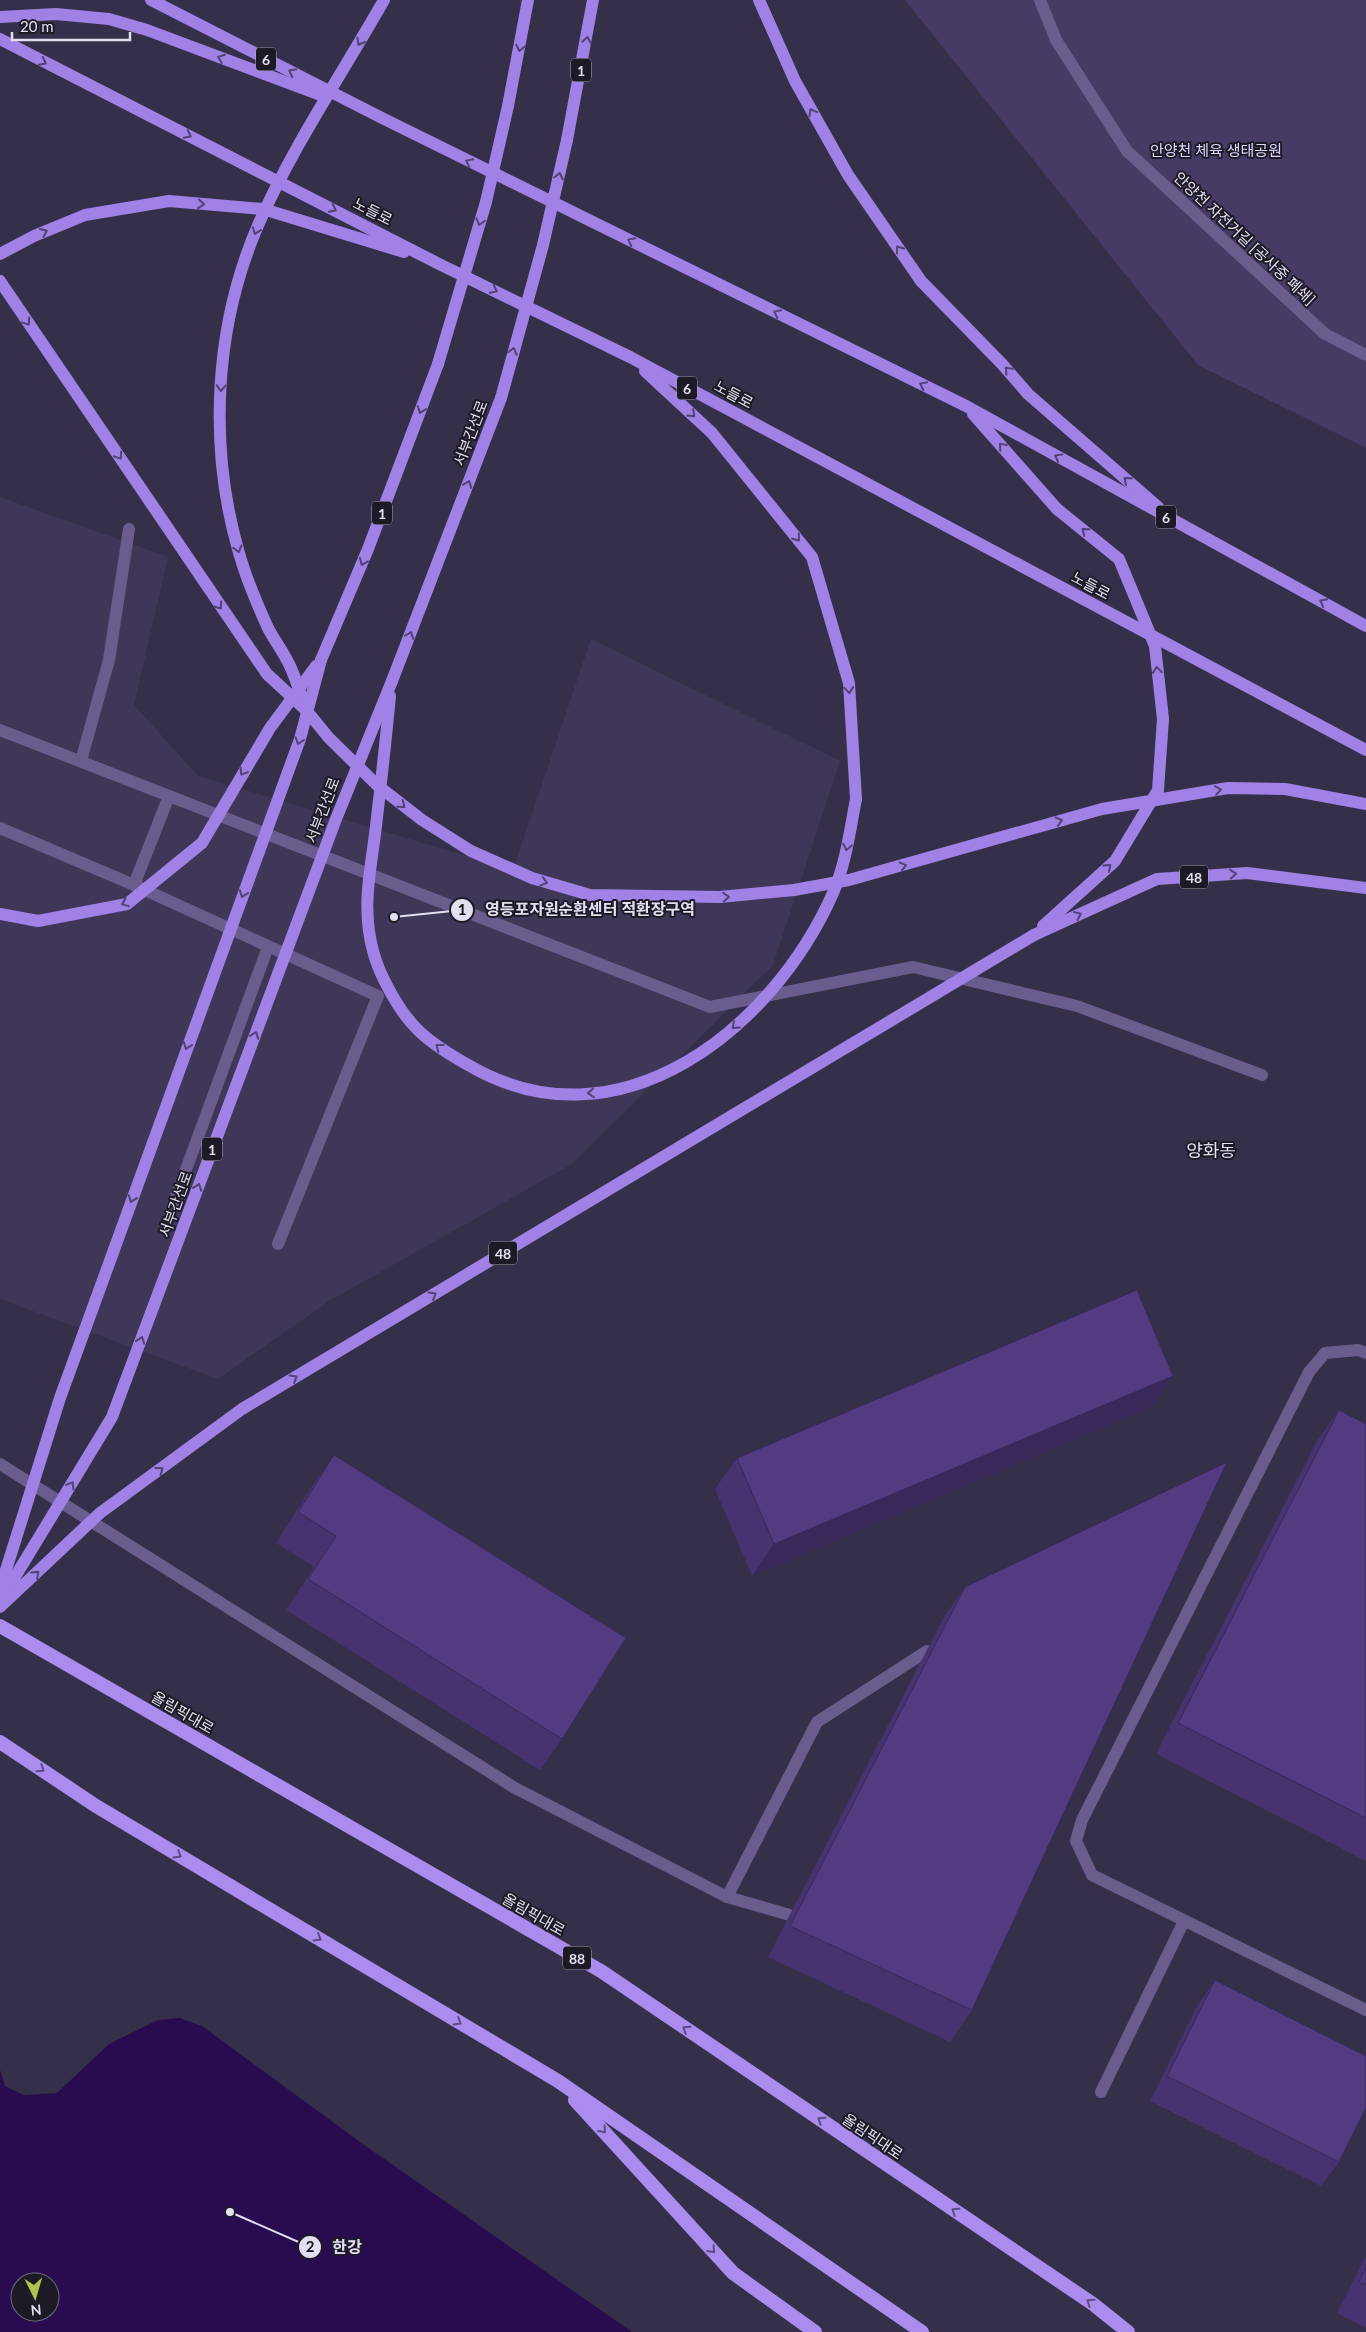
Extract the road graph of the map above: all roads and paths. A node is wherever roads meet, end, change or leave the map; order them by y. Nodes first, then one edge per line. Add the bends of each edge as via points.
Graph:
1 (151, 0) edge
2 (384, 0) edge
3 (528, 0) edge
4 (593, 0) edge
5 (759, 0) edge
6 (1040, 0) edge
7 (0, 17) edge
8 (0, 39) edge
9 (382, 118) junction
10 (0, 254) edge
11 (437, 263) junction
12 (0, 281) edge
13 (1366, 355) edge
14 (630, 357) junction
15 (966, 406) junction
16 (1177, 523) junction
17 (129, 529) dead end
18 (1366, 626) edge
19 (321, 660) junction
20 (392, 681) junction
21 (306, 710) junction
22 (0, 730) edge
23 (1366, 750) edge
24 (81, 761) junction
25 (169, 796) junction
26 (1366, 804) edge
27 (0, 828) edge
28 (134, 885) junction
29 (1366, 888) edge
30 (0, 914) edge
31 (1034, 935) junction
32 (268, 947) junction
33 (1262, 1074) dead end
34 (170, 1213) dead end
35 (278, 1244) dead end
36 (1366, 1353) edge
37 (0, 1464) edge
38 (0, 1589) edge
39 (0, 1602) edge
40 (0, 1607) edge
41 (0, 1626) edge
42 (927, 1651) dead end
43 (0, 1742) edge
44 (727, 1897) junction
45 (790, 1915) dead end
46 (1184, 1921) junction
47 (1366, 2010) edge
48 (558, 2081) junction
49 (1101, 2092) dead end
50 (815, 2332) edge
51 (922, 2332) edge
52 (1128, 2332) edge

9 -> 1 main road, 6
2 -> 21 main road, bridge via 258,224 233,298 221,376 221,460 228,508 250,582 268,628 289,664
3 -> 19 main road, 1, bridge via 486,202 438,364 372,540
20 -> 4 main road, 서부간선로 / 1, bridge via 501,398 543,245 567,140
16 -> 5 main road via 1028,394 921,281 848,175 795,81
6 - 13 lane, 안양천 자전거길 [공사중 폐쇄] via 1056,40 1127,151 1325,334
9 -> 7 main road via 147,30 109,19 56,14
8 -> 11 main road, 노들로 / 6
15 -> 9 main road, 6
10 -> 11 main road via 85,215 169,201 263,209
11 -> 14 main road, 노들로 / 6
12 -> 21 main road, bridge via 267,674
14 -> 20 main road, bridge via 712,433 812,557 849,683 856,799 846,855 834,892 791,965 770,993 699,1055 662,1076 618,1091 570,1095 524,1090 486,1075 445,1052 417,1030 392,994 373,952 368,920 368,874
14 - 23 main road, 노들로 / 6
16 -> 15 main road, 6
31 -> 15 main road, bridge via 1115,861 1158,790 1163,719 1155,646 1119,559 1058,509
18 -> 16 main road, 6
17 - 24 lane via 109,660
19 -> 30 main road, bridge via 270,728 202,843 127,904 38,921
19 -> 38 main road, 1, bridge via 300,739 60,1398
39 -> 20 main road, 서부간선로 / 1, bridge via 112,1417 336,819
21 -> 26 main road, bridge via 329,738 377,785 422,820 471,851 532,878 590,895 720,897 794,890 858,878 1102,809 1228,788 1285,789
22 - 24 lane
24 - 25 lane
25 - 28 lane
25 - 33 lane via 710,1007 913,967 1077,1006
27 - 28 lane
28 - 32 lane
31 -> 29 main road, 48 via 1157,879 1247,873
40 -> 31 main road, 48, bridge via 100,1513 242,1409
32 - 34 lane
32 - 35 lane via 378,996
36 - 46 lane via 1358,1350 1325,1353 1309,1372 1082,1820 1076,1842 1092,1875
37 - 44 lane via 515,1788
52 -> 41 highway, 올림픽대로 / 88 via 1093,2304 601,1971
42 - 44 lane via 817,1722
43 -> 48 highway via 96,1806
44 - 45 lane
46 - 47 lane
46 - 49 lane
48 -> 50 highway via 733,2273
48 - 51 highway

